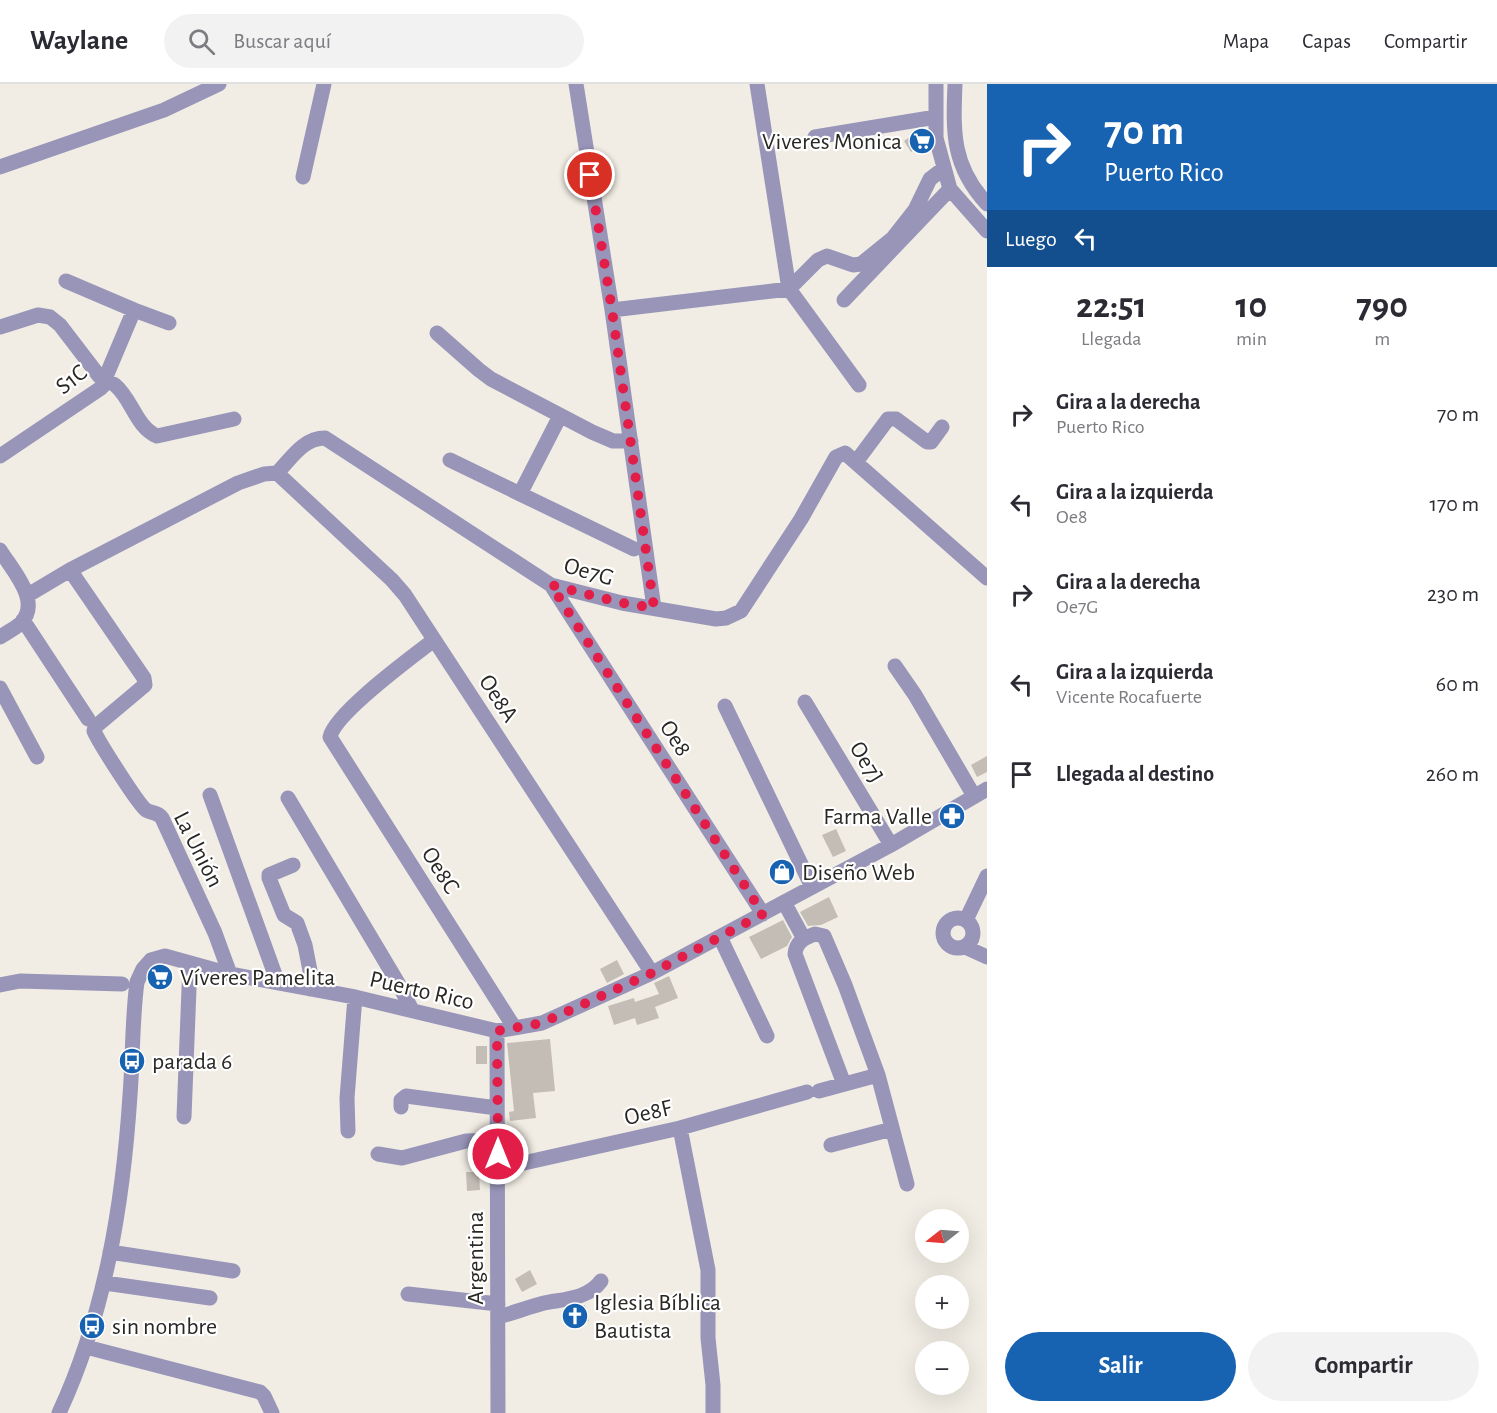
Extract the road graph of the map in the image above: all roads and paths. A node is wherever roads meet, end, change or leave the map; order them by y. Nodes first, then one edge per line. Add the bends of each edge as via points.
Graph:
1 (219, 84) edge
2 (324, 84) edge
3 (576, 84) edge
4 (757, 84) edge
5 (936, 84) edge
6 (955, 84) edge
7 (936, 117) junction
8 (815, 138) dead end
9 (0, 167) edge
10 (943, 169) junction
11 (303, 177) dead end
12 (950, 189) junction
13 (987, 204) edge
14 (987, 231) edge
15 (66, 281) dead end
16 (789, 289) junction
17 (844, 300) dead end
18 (134, 310) junction
19 (612, 310) junction
20 (170, 323) dead end
21 (0, 327) edge
22 (437, 333) dead end
23 (106, 382) junction
24 (859, 385) dead end
25 (560, 416) junction
26 (234, 419) dead end
27 (942, 427) dead end
28 (631, 441) junction
29 (0, 456) edge
30 (450, 460) dead end
31 (856, 462) junction
32 (277, 473) junction
33 (520, 494) junction
34 (634, 549) dead end
35 (0, 550) edge
36 (70, 570) junction
37 (987, 578) edge
38 (551, 585) junction
39 (28, 595) junction
40 (654, 608) junction
41 (23, 620) junction
42 (0, 637) edge
43 (434, 640) junction
44 (895, 666) dead end
45 (0, 688) edge
46 (806, 702) dead end
47 (725, 706) dead end
48 (88, 719) dead end
49 (37, 757) dead end
50 (981, 792) edge
51 (210, 795) dead end
52 (288, 798) dead end
53 (891, 845) junction
54 (293, 865) dead end
55 (987, 876) edge
56 (812, 887) junction
57 (784, 902) junction
58 (763, 914) junction
59 (976, 930) edge
60 (720, 937) junction
61 (804, 939) junction
62 (965, 947) junction
63 (987, 957) edge
64 (190, 963) junction
65 (652, 973) junction
66 (230, 974) junction
67 (278, 983) junction
68 (122, 984) dead end
69 (0, 986) edge
70 (310, 989) junction
71 (355, 997) junction
72 (412, 1010) junction
73 (514, 1027) junction
74 (497, 1031) junction
75 (767, 1036) dead end
76 (878, 1075) junction
77 (844, 1084) junction
78 (401, 1107) dead end
79 (497, 1108) junction
80 (184, 1118) dead end
81 (680, 1128) junction
82 (892, 1129) junction
83 (348, 1131) dead end
84 (498, 1140) junction
85 (831, 1144) dead end
86 (378, 1154) dead end
87 (497, 1169) junction
88 (907, 1184) dead end
89 (110, 1252) junction
90 (234, 1271) dead end
91 (601, 1281) dead end
92 (105, 1283) junction
93 (408, 1294) dead end
94 (210, 1298) dead end
95 (498, 1311) junction
96 (86, 1347) junction
97 (59, 1412) edge
98 (272, 1413) edge
99 (498, 1413) edge
100 (712, 1413) edge

1 - 9 street via 164,110
2 - 11 street
3 - 19 street
4 - 16 street
5 - 7 street
6 - 13 street via 958,158 972,188
7 - 8 street
7 - 10 street
10 - 12 street
10 - 16 street via 930,179 915,210 892,238 864,262 857,266 822,257
12 - 14 street
12 - 17 street
15 - 18 street
16 - 19 street
16 - 24 street
18 - 20 street
18 - 23 street, S1C
19 - 28 street
21 - 23 street via 38,315 50,317
22 - 25 street via 485,375
23 - 26 street via 115,385 148,430 157,436
23 - 29 street, S1C
25 - 28 street via 608,439
25 - 33 street
27 - 31 street via 929,442 896,419 888,419
28 - 40 street
30 - 33 street
31 - 37 street
31 - 40 street, Oe7G via 847,454 836,457 741,611 716,619
32 - 36 street via 238,483
32 - 38 street, Oe7G via 304,444 325,438
32 - 43 street, Oe8A via 400,589
33 - 34 street
35 - 39 street
36 - 39 street
36 - 66 street, La Unión via 144,678 145,685 94,730 145,810 159,814 162,819
38 - 40 street, Oe7G
38 - 58 street, Oe8
39 - 41 street
41 - 42 street
41 - 48 street
43 - 65 street, Oe8A
43 - 73 street, Oe8C via 348,712 330,737
44 - 50 street
45 - 49 street
46 - 53 street, Oe7J
47 - 56 street
50 - 53 street, Puerto Rico
51 - 67 street
52 - 72 street
53 - 56 street, Puerto Rico
54 - 70 street via 269,878 284,915 297,922 312,981
55 - 59 street
56 - 57 street, Puerto Rico
57 - 58 street, Puerto Rico
57 - 61 street
58 - 60 street, Puerto Rico
59 - 62 street
59 - 62 street via 954,919 949,922 945,939 953,948
60 - 65 street, Puerto Rico
60 - 75 street
61 - 76 street via 815,934 824,936
61 - 77 street via 797,944 795,954
62 - 63 street
64 - 66 street, Puerto Rico
64 - 80 street
64 - 89 street, Puerto Rico via 158,957 142,969 136,982 127,1138
65 - 73 street, Puerto Rico via 542,1023
66 - 67 street, Puerto Rico
67 - 70 street, Puerto Rico
68 - 69 street via 20,981
70 - 71 street, Puerto Rico
71 - 72 street, Puerto Rico
71 - 83 street
72 - 74 street, Puerto Rico
73 - 74 street, Puerto Rico
74 - 79 street, Argentina
76 - 77 street, Oe8F
76 - 82 street
77 - 81 street, Oe8F
78 - 79 street via 406,1096
79 - 84 street, Argentina
81 - 87 street, Oe8F
81 - 100 street via 708,1270
82 - 85 street
82 - 88 street
84 - 86 street via 466,1141 402,1158
84 - 87 street, Argentina
87 - 95 street, Argentina
89 - 90 street
89 - 92 street, Puerto Rico
91 - 95 street via 586,1294
92 - 94 street
92 - 96 street, Puerto Rico
93 - 95 street
95 - 99 street, Argentina
96 - 97 street, Puerto Rico
96 - 98 street via 260,1392

